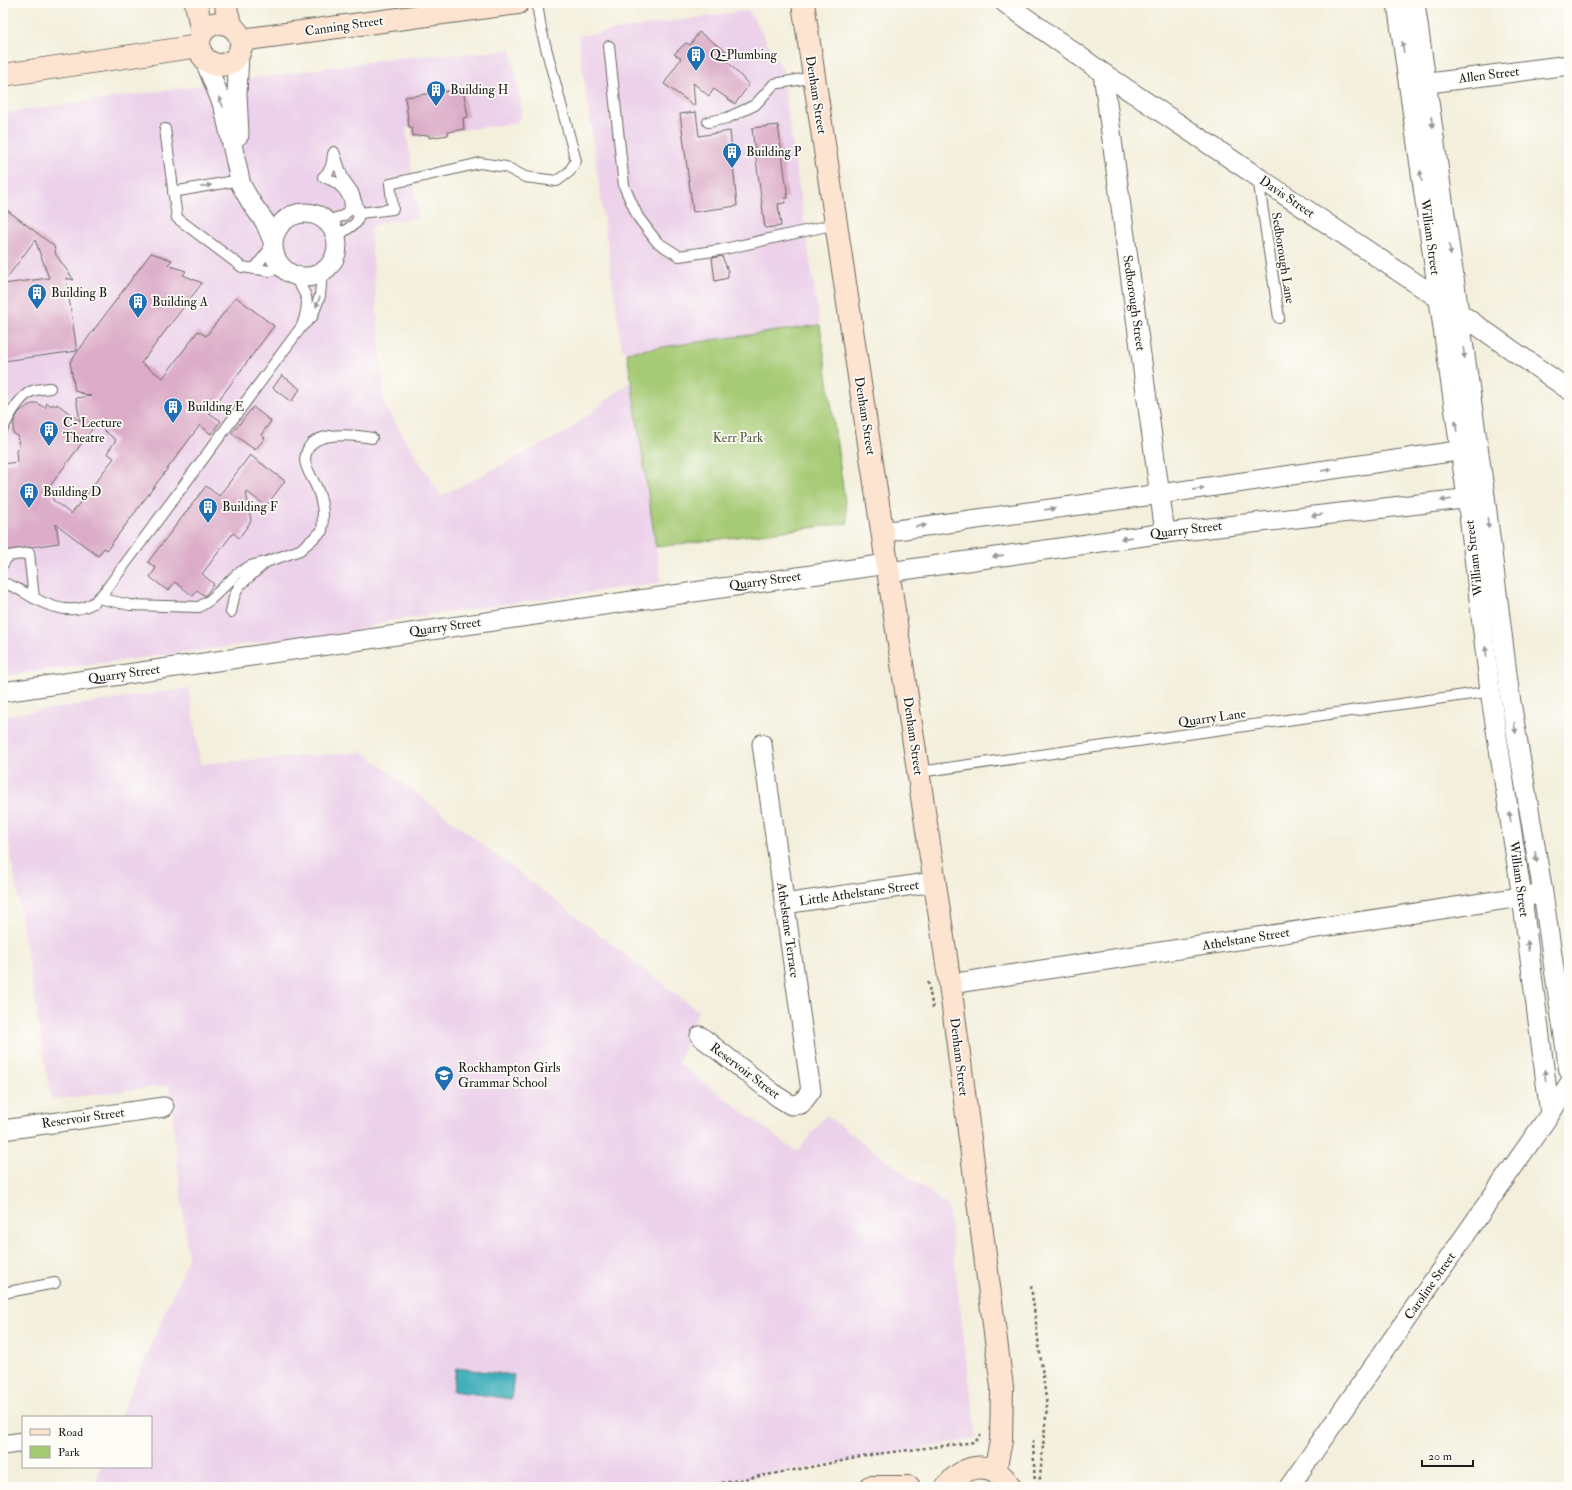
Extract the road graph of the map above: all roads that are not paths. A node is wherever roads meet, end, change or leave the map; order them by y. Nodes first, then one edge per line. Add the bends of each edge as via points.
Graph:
1 (196, 3) edge
2 (226, 3) edge
3 (518, 3) edge
4 (537, 3) edge
5 (802, 3) edge
6 (1005, 3) edge
7 (1397, 3) edge
8 (1416, 3) edge
9 (238, 40) junction
10 (201, 44) junction
11 (609, 46) dead end
12 (1569, 64) edge
13 (1103, 73) junction
14 (3, 75) edge
15 (814, 76) junction
16 (1418, 84) junction
17 (708, 122) dead end
18 (164, 129) dead end
19 (1258, 178) junction
20 (240, 180) junction
21 (173, 192) junction
22 (350, 209) junction
23 (360, 213) junction
24 (289, 217) junction
25 (326, 221) junction
26 (836, 224) junction
27 (336, 237) junction
28 (273, 244) junction
29 (254, 269) junction
30 (287, 270) junction
31 (322, 272) junction
32 (1438, 298) junction
33 (1459, 314) junction
34 (1279, 318) dead end
35 (302, 326) junction
36 (50, 388) dead end
37 (1569, 390) edge
38 (3, 428) edge
39 (372, 438) dead end
40 (1469, 449) junction
41 (1160, 494) junction
42 (1476, 497) junction
43 (882, 532) junction
44 (1165, 533) junction
45 (266, 562) junction
46 (3, 564) edge
47 (888, 568) junction
48 (3, 583) edge
49 (34, 598) junction
50 (98, 598) junction
51 (231, 612) dead end
52 (1499, 691) junction
53 (3, 692) edge
54 (762, 744) dead end
55 (919, 772) junction
56 (934, 882) junction
57 (1543, 893) junction
58 (1522, 897) junction
59 (784, 904) junction
60 (950, 984) junction
61 (700, 1036) dead end
62 (1569, 1071) edge
63 (1569, 1084) edge
64 (791, 1104) joint
65 (164, 1107) dead end
66 (1550, 1114) junction
67 (3, 1130) edge
68 (55, 1283) dead end
69 (3, 1293) edge
70 (22, 1442) edge
71 (3, 1445) edge
72 (995, 1471) junction
73 (870, 1487) edge
74 (909, 1487) edge
75 (947, 1487) edge
76 (1010, 1487) edge
77 (1289, 1487) edge

1 - 10 street
2 - 9 street via 227,13
3 - 9 street, Canning Street
4 - 23 lane via 541,29 576,161 569,172 557,181 525,177 506,168 480,163 390,184 393,209
5 - 15 street, Denham Street
6 - 13 street, Davis Street
16 -> 7 street, William Street
8 - 16 street, William Street
9 - 10 street via 226,23 212,24 206,28
9 - 10 street via 236,59 224,65 210,63
9 - 24 street via 239,138 248,187 256,200
10 - 14 street
20 -> 10 street via 224,108
11 - 26 lane via 624,186 638,217 657,242 679,256 720,250
12 - 16 street, Allen Street
13 - 19 street, Davis Street
13 - 41 street, Sedborough Street
15 - 17 lane via 774,84 755,105 727,118
15 - 26 street, Denham Street
32 -> 16 street, William Street
16 -> 33 street, William Street
18 - 21 lane
19 - 32 street, Davis Street
19 - 34 lane, Sedborough Lane
21 -> 20 lane
20 - 28 street via 265,222
21 - 29 lane via 176,218 242,267
22 - 23 lane
22 - 23 lane via 347,194 323,177 329,172 334,152 343,178 354,192
22 - 25 lane via 343,216
23 - 27 lane via 356,223
24 - 25 street via 311,213
24 - 28 street via 281,223
25 - 27 street
26 - 43 street, Denham Street
27 - 31 street via 335,255 330,265
28 - 29 lane
28 - 30 street via 277,261
29 - 30 lane
30 - 31 street via 302,277
30 - 35 lane via 304,291 308,301
31 -> 35 lane via 320,296 312,317
32 - 33 street, Davis Street
40 -> 32 street, William Street
33 - 37 street, Davis Street
33 -> 40 street, William Street
35 - 50 lane
36 - 38 lane via 31,391 19,402
39 - 45 lane via 343,435 326,437 315,440 308,448 305,458 308,472 322,501 322,531 300,550
41 -> 40 street
40 - 42 street, William Street
43 -> 41 street
41 - 44 street, Sedborough Street
42 -> 44 street, Quarry Street
42 - 52 street, William Street
43 - 47 street, Denham Street
44 -> 47 street, Quarry Street
45 - 50 lane via 250,566 237,574 199,607 130,604
45 - 51 lane via 240,586 234,597
46 - 49 lane via 8,556 29,553
47 - 53 street, Quarry Street
47 - 55 street, Denham Street
48 - 49 lane via 14,586
49 - 50 lane via 55,608 76,609 94,603
52 - 55 lane, Quarry Lane
52 -> 57 street, William Street
58 -> 52 street, William Street
54 - 59 street, Athelstane Terrace
55 - 56 street, Denham Street
56 - 59 street, Little Athelstane Street
56 - 60 street, Denham Street
57 - 58 street, Athelstane Street
57 - 62 street, William Street
58 - 60 street, Athelstane Street
66 -> 58 street, William Street
59 - 64 street, Athelstane Terrace via 811,1090 801,1104
60 - 72 street, Denham Street via 1002,1387 1002,1441
61 - 64 street, Reservoir Street via 778,1097
63 - 66 street, Caroline Street
65 - 67 street, Reservoir Street
66 - 77 street, Caroline Street
68 - 69 lane
70 - 71 street
72 - 75 street via 975,1467 966,1469
72 - 76 street
73 - 74 street

